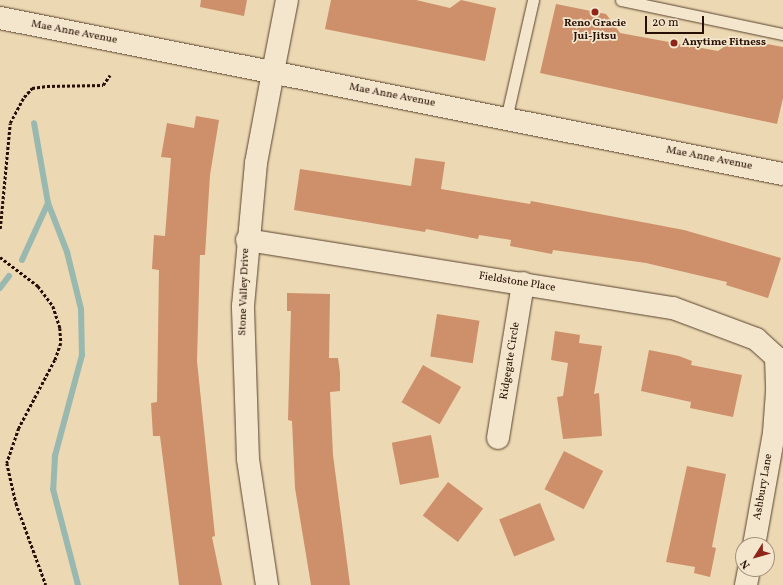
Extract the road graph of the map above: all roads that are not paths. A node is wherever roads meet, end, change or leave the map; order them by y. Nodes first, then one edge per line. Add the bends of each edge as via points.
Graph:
1 (287, 0) edge
2 (533, 0) edge
3 (621, 0) edge
4 (0, 18) edge
5 (783, 34) edge
6 (273, 72) junction
7 (506, 119) junction
8 (783, 174) edge
9 (247, 240) junction
10 (523, 283) junction
11 (776, 357) joint
12 (498, 438) dead end
13 (755, 537) edge
14 (267, 585) edge

1 - 6 street, Stone Valley Drive
2 - 7 lane
3 - 5 lane
4 - 6 street, Mae Anne Avenue
6 - 7 street, Mae Anne Avenue
6 - 9 street, Stone Valley Drive
7 - 8 street, Mae Anne Avenue
9 - 10 street, Fieldstone Place
9 - 14 street, Stone Valley Drive via 243,384 249,466
10 - 11 street, Fieldstone Place via 673,308 756,339
10 - 12 street, Ridgegate Circle
11 - 13 street, Ashbury Lane via 774,433

